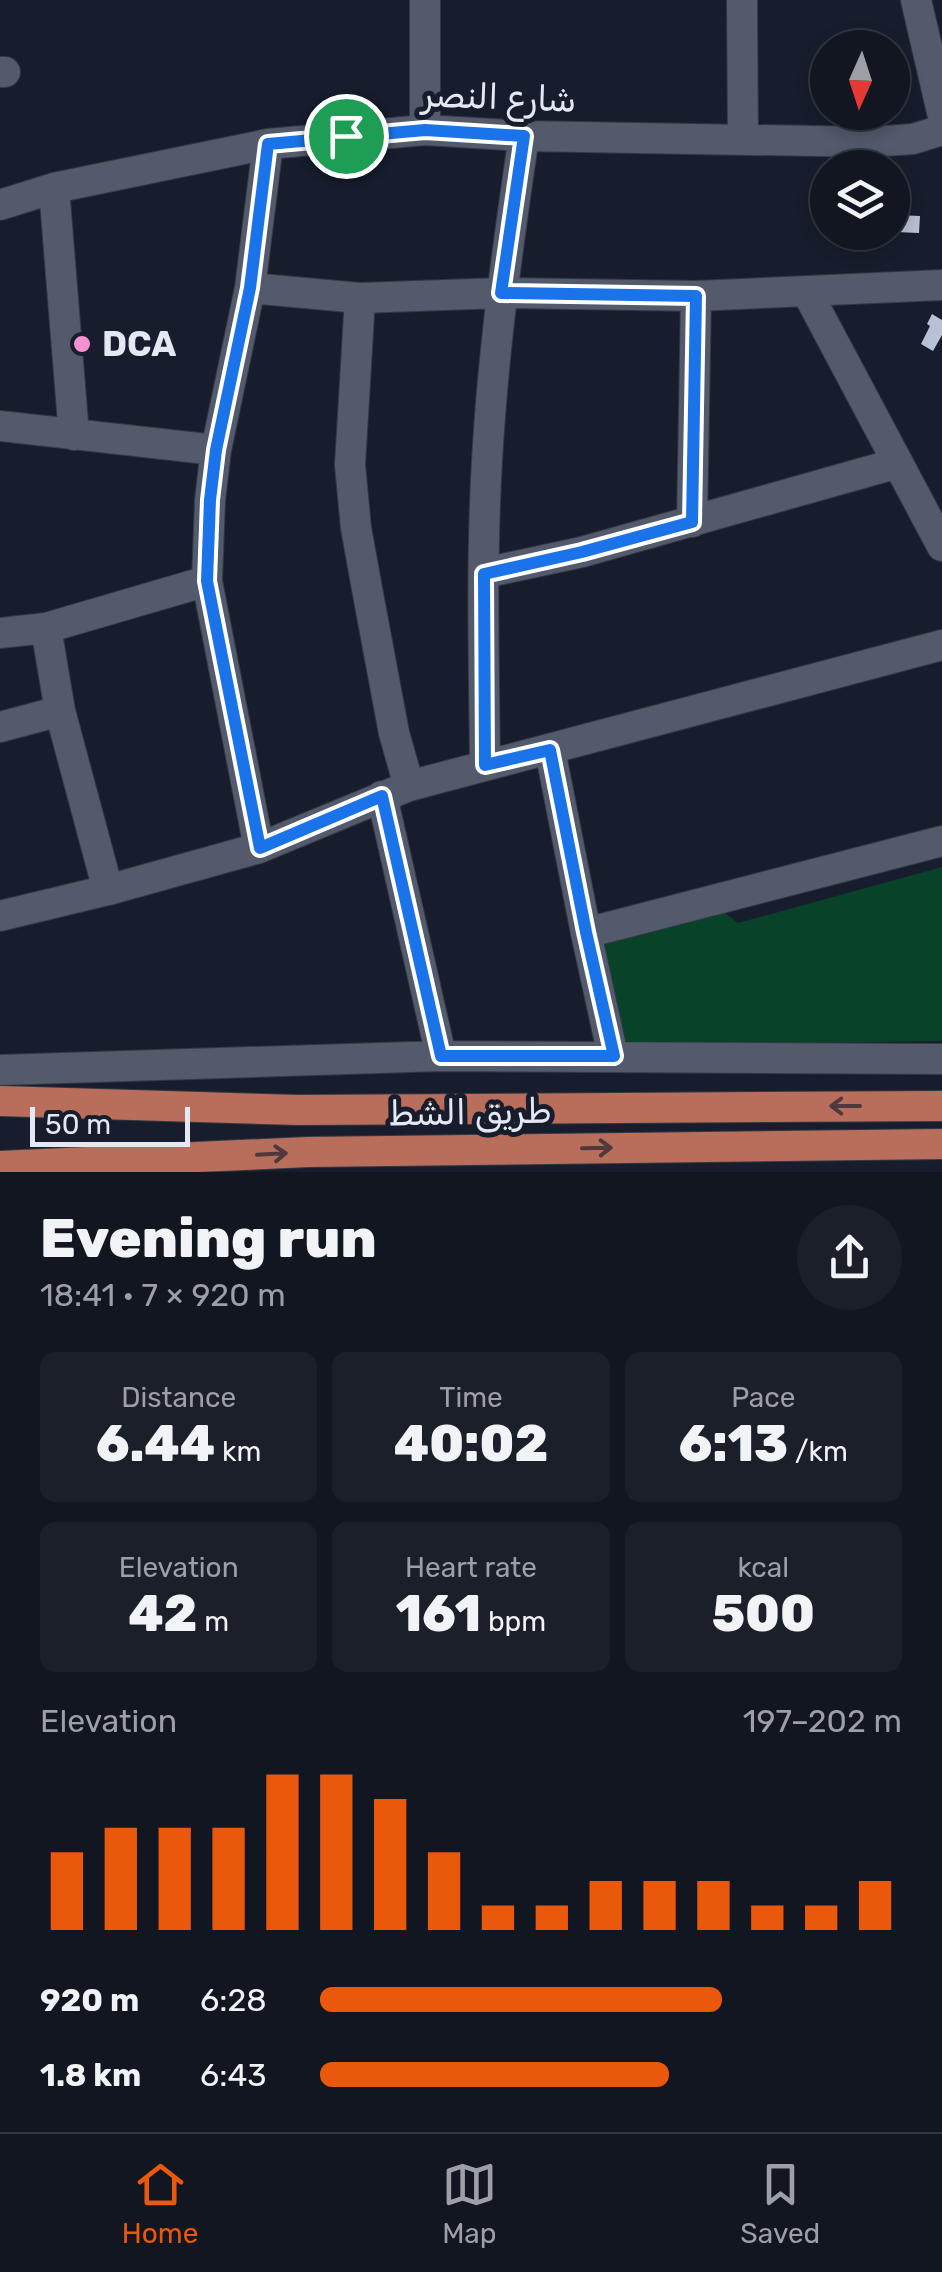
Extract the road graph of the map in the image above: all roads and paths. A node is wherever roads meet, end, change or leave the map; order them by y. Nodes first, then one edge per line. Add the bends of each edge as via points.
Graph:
1 (425, 0) edge
2 (742, 0) edge
3 (916, 0) edge
4 (942, 112) edge
5 (425, 130) junction
6 (942, 130) edge
7 (524, 136) junction
8 (743, 140) junction
9 (268, 144) junction
10 (54, 188) junction
11 (0, 205) edge
12 (942, 285) edge
13 (250, 288) junction
14 (807, 292) junction
15 (501, 293) junction
16 (696, 296) junction
17 (360, 298) junction
18 (0, 426) edge
19 (74, 434) junction
20 (216, 450) junction
21 (898, 463) junction
22 (692, 522) junction
23 (942, 546) edge
24 (484, 574) junction
25 (207, 581) junction
26 (46, 628) junction
27 (0, 633) edge
28 (942, 645) edge
29 (60, 711) junction
30 (0, 727) edge
31 (550, 750) junction
32 (485, 765) junction
33 (396, 791) junction
34 (942, 840) edge
35 (260, 848) junction
36 (108, 890) junction
37 (0, 916) edge
38 (586, 932) junction
39 (441, 1056) junction
40 (614, 1056) junction
41 (942, 1059) edge
42 (0, 1070) edge
43 (0, 1100) edge
44 (942, 1106) edge
45 (942, 1144) edge
46 (0, 1166) edge

1 - 5 street
2 - 8 street
3 - 4 street
5 - 7 street, شارع النصر
5 - 9 street, شارع النصر
6 - 8 street, شارع النصر via 871,142
7 - 8 street, شارع النصر
7 - 15 street
9 - 10 street, شارع النصر
9 - 13 street
10 - 11 street, شارع النصر
10 - 19 street
12 - 14 street
13 - 17 street
13 - 20 street
14 - 16 street
14 - 21 street
15 - 16 street
15 - 17 street
15 - 24 street
16 - 22 street
17 - 33 street via 350,464 394,733
18 - 19 street
19 - 20 street
20 - 25 street
21 - 22 street
21 - 23 street
22 - 24 street
24 - 32 street
25 - 26 street
25 - 35 street
26 - 27 street
26 - 29 street
28 - 31 street
29 - 30 street
29 - 36 street
31 - 32 street
31 - 38 street
32 - 33 street
33 - 35 street
33 - 39 street
34 - 38 street
35 - 36 street
36 - 37 street
38 - 40 street
39 - 40 street
39 - 42 street
40 - 41 street
44 -> 43 main road, طريق الشط via 299,1110
46 -> 45 main road, طريق الشط via 308,1152

